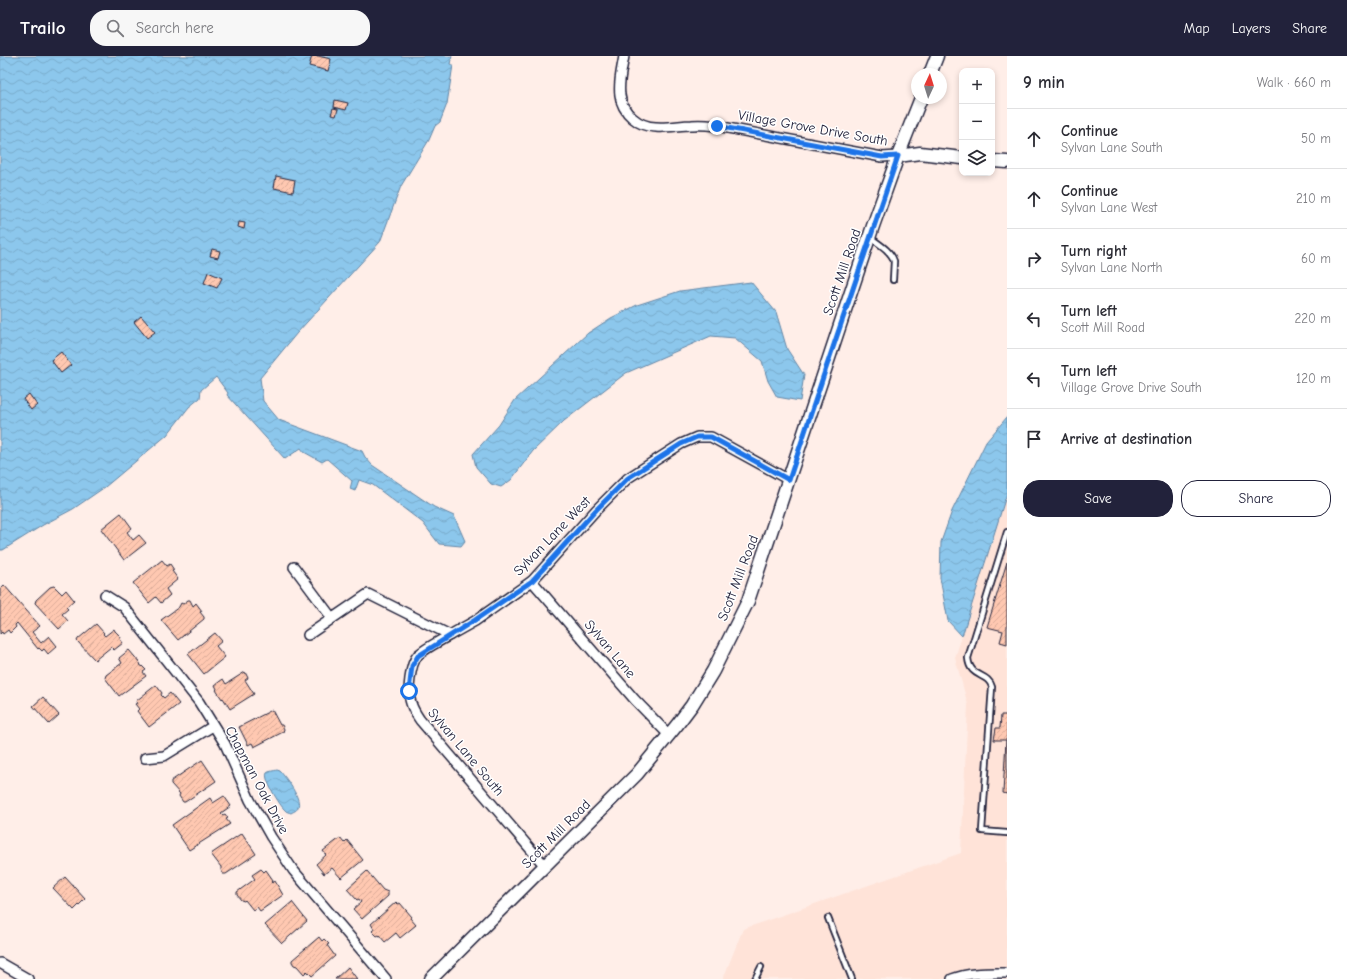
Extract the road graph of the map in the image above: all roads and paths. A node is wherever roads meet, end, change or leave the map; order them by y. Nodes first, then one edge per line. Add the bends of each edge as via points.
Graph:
1 (624, 56) edge
2 (937, 56) edge
3 (932, 68) edge
4 (919, 104) edge
5 (898, 156) junction
6 (959, 158) edge
7 (995, 161) edge
8 (1007, 162) edge
9 (870, 237) junction
10 (893, 280) dead end
11 (789, 480) junction
12 (1007, 532) edge
13 (294, 567) dead end
14 (532, 581) junction
15 (105, 595) dead end
16 (332, 618) junction
17 (308, 635) dead end
18 (450, 635) junction
19 (213, 726) junction
20 (669, 735) junction
21 (145, 758) dead end
22 (1007, 833) edge
23 (545, 866) junction
24 (828, 918) dead end
25 (0, 963) edge
26 (761, 967) dead end
27 (1007, 973) edge
28 (28, 979) edge
29 (386, 979) edge
30 (431, 979) edge
31 (756, 979) edge
32 (852, 979) edge
33 (952, 979) edge

1 - 5 street, Village Grove Drive South via 620,96 631,117 642,124 655,128 717,126 882,157
2 - 3 street
4 - 5 street, Scott Mill Road
5 - 6 street via 920,154
5 - 9 street, Scott Mill Road
7 - 8 street
9 - 10 lane via 894,258
9 - 11 street, Scott Mill Road
11 - 14 street, Sylvan Lane West via 711,437 697,437 681,444 628,478
11 - 20 street, Scott Mill Road via 748,601 713,671 692,706
12 - 22 lane via 968,658 972,671 988,680 992,687 982,831
13 - 16 street
14 - 18 street, Sylvan Lane West
14 - 20 street, Sylvan Lane via 635,700
15 - 19 street, Chapman Oak Drive via 124,607 199,702
16 - 17 street
16 - 18 street via 368,594
18 - 23 street, Sylvan Lane South via 418,656 412,666 409,691 413,710
19 - 21 street via 164,756
19 - 29 street, Chapman Oak Drive via 225,744 250,800 288,864
20 - 23 street, Scott Mill Road via 637,774
23 - 30 street, Scott Mill Road
24 - 32 lane
25 - 28 street
26 - 31 lane
27 - 33 street via 969,974

